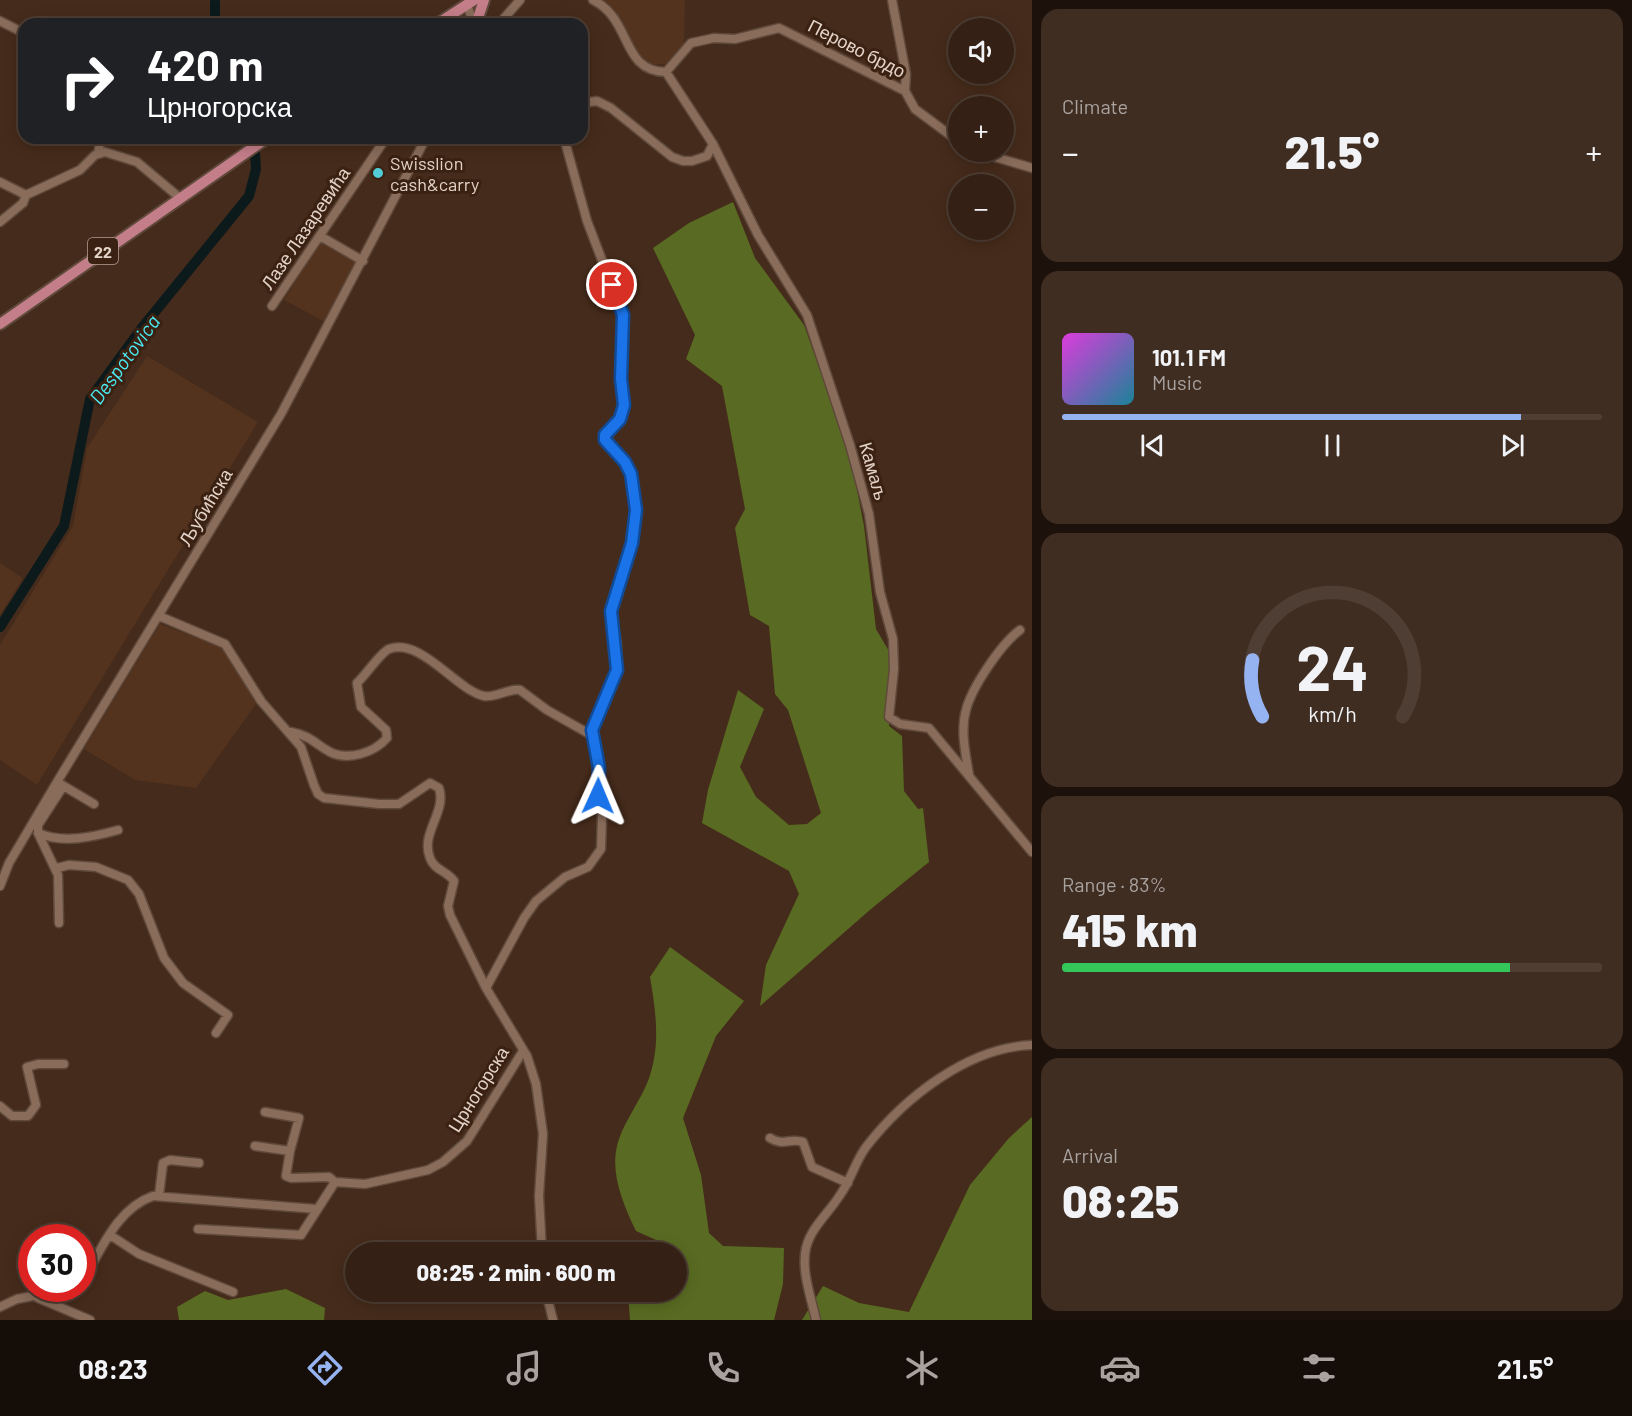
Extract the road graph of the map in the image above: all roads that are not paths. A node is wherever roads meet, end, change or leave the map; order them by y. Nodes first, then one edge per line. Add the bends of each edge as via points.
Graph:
1 (484, 0) edge
2 (520, 0) edge
3 (593, 0) edge
4 (892, 0) edge
5 (467, 4) edge
6 (447, 18) edge
7 (476, 18) edge
8 (504, 18) edge
9 (0, 21) edge
10 (18, 30) edge
11 (666, 72) junction
12 (905, 91) junction
13 (588, 102) edge
14 (948, 134) edge
15 (100, 144) edge
16 (258, 144) edge
17 (382, 144) edge
18 (423, 144) edge
19 (566, 144) edge
20 (713, 144) junction
21 (98, 154) junction
22 (1012, 162) edge
23 (1032, 168) edge
24 (0, 182) edge
25 (26, 195) junction
26 (180, 198) junction
27 (0, 222) edge
28 (320, 236) junction
29 (363, 261) junction
30 (272, 306) dead end
31 (0, 324) edge
32 (159, 616) junction
33 (1020, 630) dead end
34 (291, 732) junction
35 (593, 736) junction
36 (969, 776) junction
37 (59, 783) junction
38 (94, 804) dead end
39 (118, 830) dead end
40 (38, 833) junction
41 (1032, 852) edge
42 (57, 868) junction
43 (0, 886) edge
44 (59, 923) dead end
45 (486, 988) junction
46 (216, 1033) dead end
47 (1032, 1045) edge
48 (523, 1051) junction
49 (64, 1064) dead end
50 (0, 1106) edge
51 (265, 1112) dead end
52 (770, 1138) dead end
53 (255, 1146) dead end
54 (290, 1151) junction
55 (198, 1163) dead end
56 (335, 1182) junction
57 (848, 1183) junction
58 (159, 1195) junction
59 (316, 1209) junction
60 (198, 1229) dead end
61 (110, 1235) junction
62 (541, 1242) edge
63 (96, 1258) edge
64 (233, 1292) dead end
65 (18, 1299) edge
66 (47, 1302) edge
67 (549, 1302) edge
68 (0, 1307) edge
69 (90, 1320) edge
70 (554, 1320) edge
71 (816, 1320) edge

1 - 7 main road
2 - 8 street
3 - 11 street via 612,13 636,59 645,68
4 - 12 street via 906,74
5 - 6 main road
9 - 10 street
11 - 12 street, Перово брдо via 691,43 735,39 779,28
11 - 20 street, Камаљ
12 - 14 street, Перово брдо via 915,109
13 - 20 street via 597,101 612,108 672,157 683,161 707,156
15 - 21 street
16 - 26 main road, 22
17 - 28 street, Лазе Лазаревића
18 - 29 street, Љубићска
19 - 35 street via 587,221 623,315 624,405 620,419 605,440 625,462 636,499 632,543 611,611 617,670
20 - 36 street, Камаљ via 758,235 807,315 850,445 869,514 880,592 893,639 889,717 900,724 929,728
21 - 25 street via 80,170
21 - 26 street via 105,152 137,162
22 - 23 street
24 - 25 street
25 - 27 street via 23,203
26 - 31 main road, 22
28 - 29 street
28 - 30 street, Лазе Лазаревића
29 - 32 street, Љубићска via 281,414
32 - 34 street via 225,644 261,701
32 - 37 street, Љубићска
33 - 36 street via 1008,639 966,710 964,738
34 - 35 street via 305,735 341,756 362,754 380,746 387,738 386,730 361,707 357,683 383,654 398,648 424,656 482,696 520,690
34 - 45 street, Црногорска via 301,747 318,794 324,798 399,804 430,783 439,788 440,804 428,834 429,854 436,868 454,881 448,906 450,915
35 - 45 street via 602,818 601,849 588,867 565,877 536,901
36 - 41 street, Камаљ
37 - 38 street
37 - 40 street via 38,825
37 - 43 street, Љубићска via 9,863
39 - 40 street via 86,838
40 - 42 street
42 - 44 street
42 - 46 street via 96,867 128,880 139,894 157,943 177,975 228,1016
45 - 48 street, Црногорска
47 - 57 street via 989,1054 934,1080 867,1147
48 - 56 street, Црногорска via 467,1141 443,1162 428,1170 365,1184
48 - 62 street via 536,1084 542,1123
49 - 50 street via 27,1067 36,1105 28,1116 12,1116
51 - 54 street via 299,1118
52 - 57 street via 784,1144 803,1142 812,1167
53 - 54 street
54 - 56 street, Црногорска via 286,1176 329,1177
55 - 58 street via 163,1163
56 - 59 street
57 - 71 street via 810,1234 806,1248 805,1271
58 - 59 street
58 - 61 street via 132,1207
59 - 60 street via 301,1235 293,1237
61 - 63 street
61 - 64 street via 139,1254
65 - 68 street
66 - 69 street
67 - 70 street

